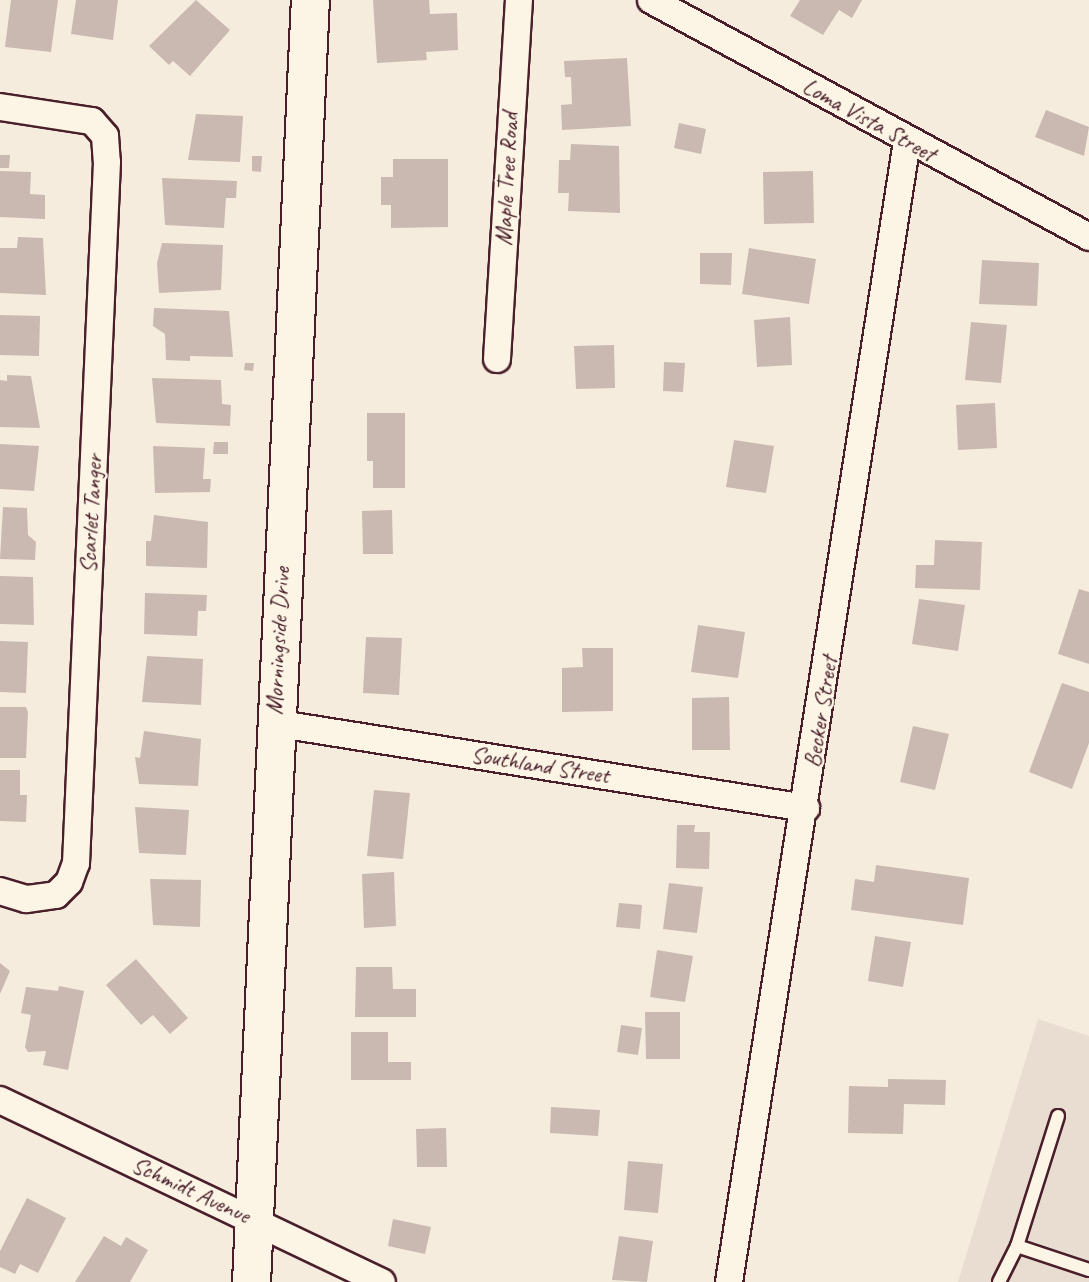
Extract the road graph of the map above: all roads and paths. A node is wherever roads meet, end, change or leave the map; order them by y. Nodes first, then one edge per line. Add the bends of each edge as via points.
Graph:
1 (310, 0) edge
2 (519, 0) edge
3 (651, 0) edge
4 (0, 107) edge
5 (907, 142) junction
6 (1089, 237) edge
7 (497, 359) dead end
8 (274, 723) junction
9 (806, 808) junction
10 (0, 891) edge
11 (0, 1100) edge
12 (1058, 1116) dead end
13 (255, 1219) junction
14 (1017, 1246) junction
15 (1089, 1270) edge
16 (251, 1282) edge
17 (382, 1282) edge
18 (729, 1282) edge
19 (999, 1282) edge

1 - 8 street, Morningside Drive
2 - 7 street, Maple Tree Road
3 - 5 street, Loma Vista Street
4 - 10 street, Scarlet Tanger via 81,118 100,128 107,162 76,863 69,882 56,895 26,899
5 - 6 street, Loma Vista Street
5 - 9 street, Becker Street
8 - 9 street, Southland Street
8 - 13 street, Morningside Drive
9 - 18 street, Becker Street
11 - 13 street, Schmidt Avenue
12 - 14 lane
13 - 16 street, Morningside Drive
13 - 17 street, Schmidt Avenue
14 - 15 lane
14 - 19 lane

